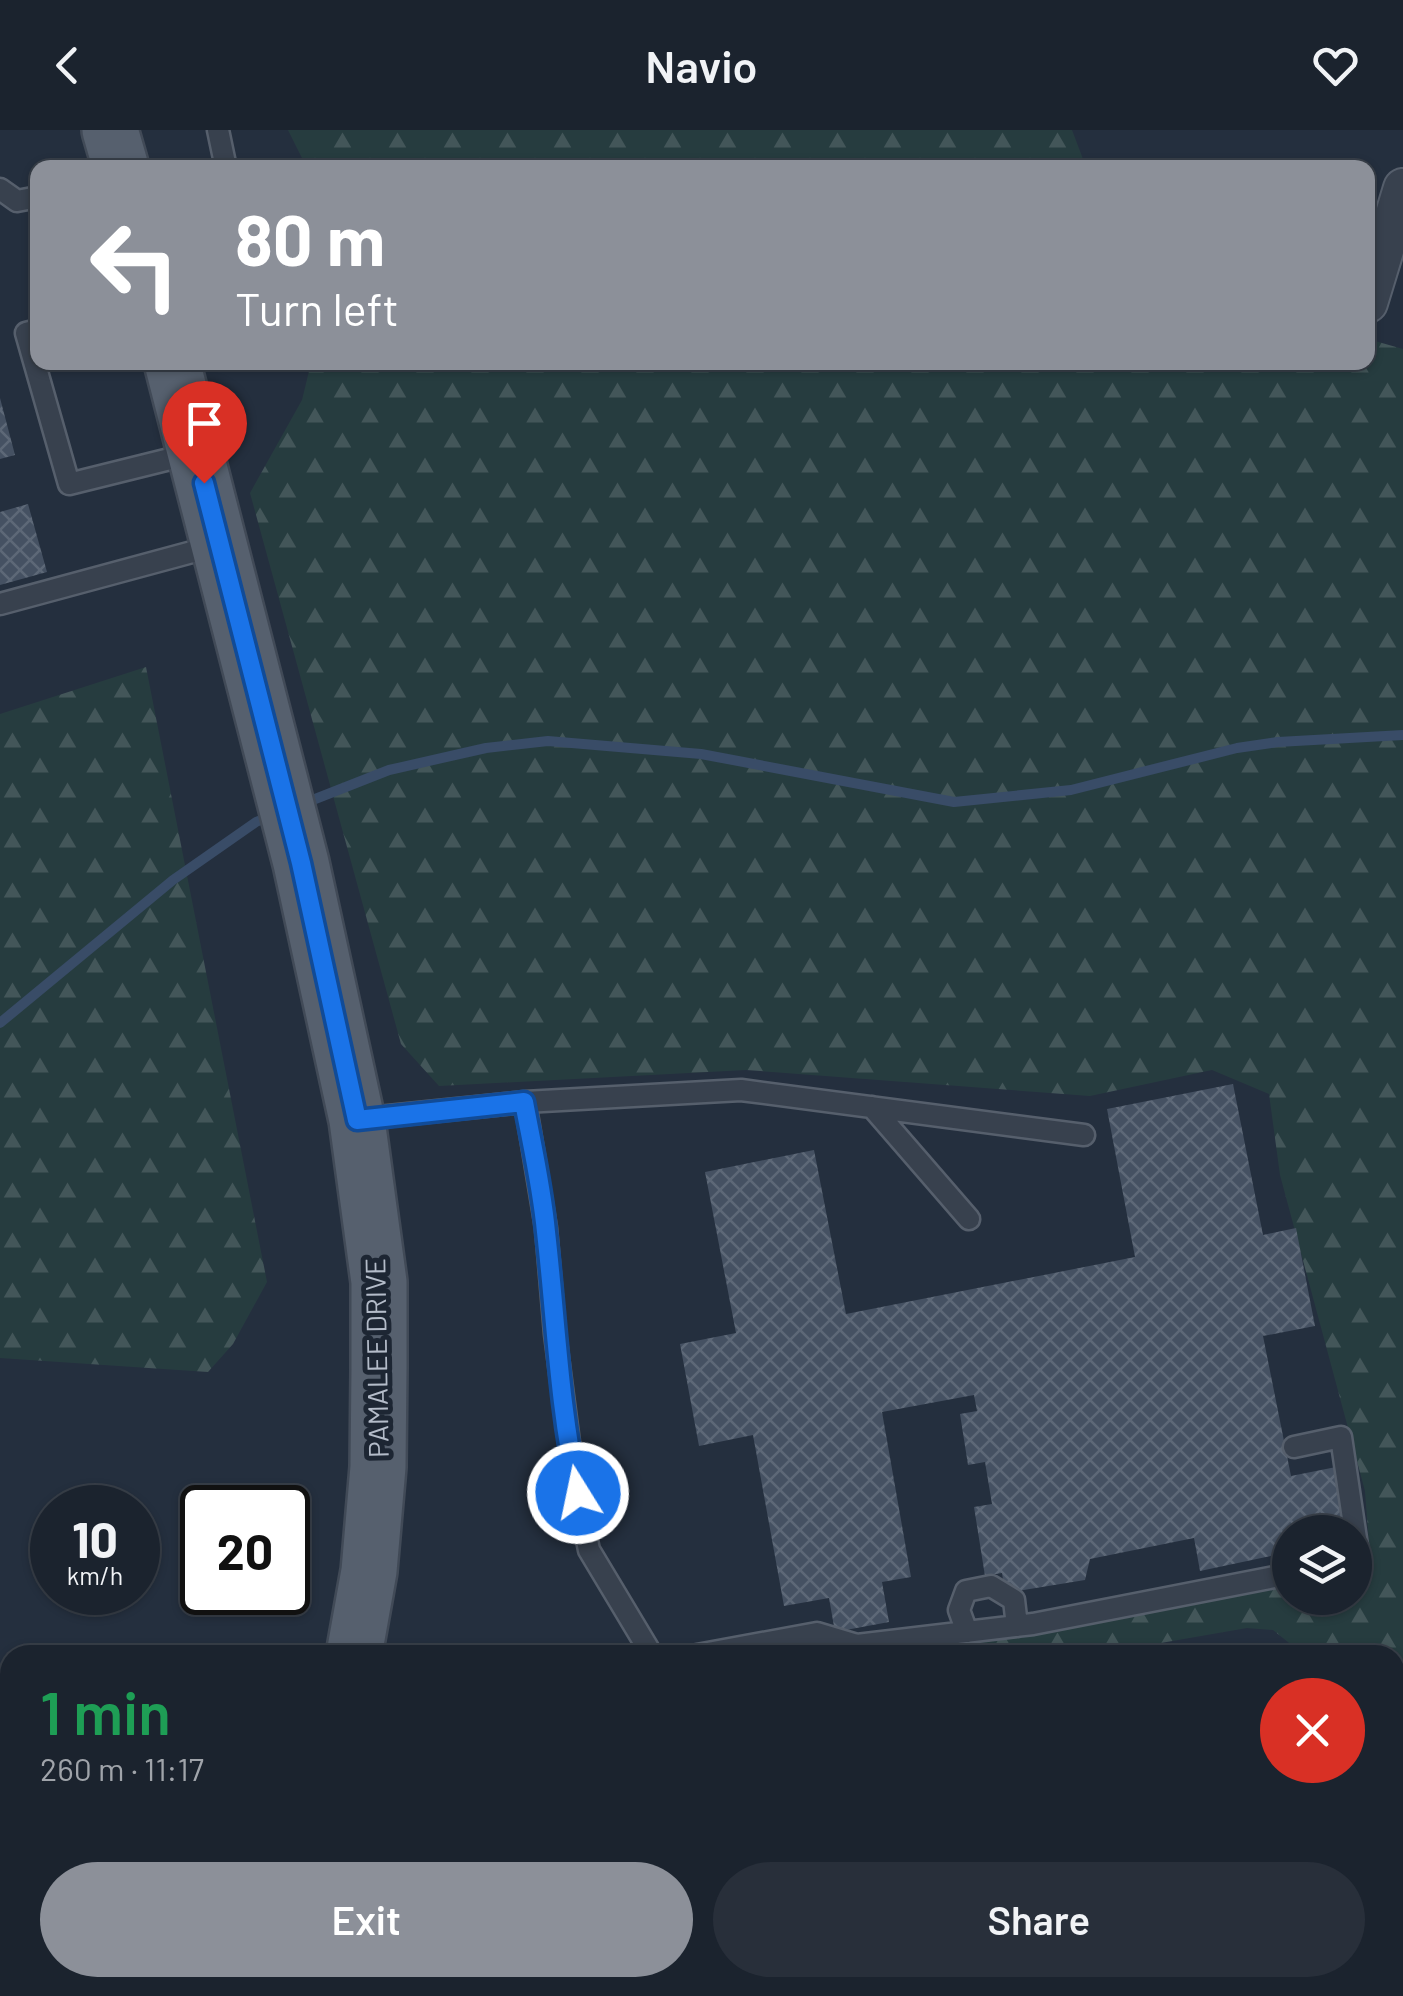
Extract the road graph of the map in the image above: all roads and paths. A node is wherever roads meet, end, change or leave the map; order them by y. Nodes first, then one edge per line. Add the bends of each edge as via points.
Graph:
1 (110, 130) edge
2 (218, 130) edge
3 (119, 160) edge
4 (224, 160) edge
5 (1403, 188) edge
6 (0, 189) edge
7 (30, 199) edge
8 (1375, 280) edge
9 (37, 370) edge
10 (174, 370) edge
11 (196, 452) junction
12 (220, 544) junction
13 (0, 604) edge
14 (524, 1102) junction
15 (872, 1107) junction
16 (357, 1120) junction
17 (1084, 1135) dead end
18 (968, 1218) dead end
19 (1294, 1446) dead end
20 (1353, 1515) edge
21 (1272, 1578) edge
22 (1017, 1626) junction
23 (967, 1632) junction
24 (356, 1645) edge
25 (646, 1645) edge
26 (752, 1645) edge

1 - 3 main road
2 - 4 lane
5 - 8 street
6 - 7 lane via 17,201
9 - 11 lane via 69,484
10 - 11 main road, PAMALEE DRIVE
11 - 12 main road, PAMALEE DRIVE
12 - 13 lane
12 - 16 main road, PAMALEE DRIVE
14 - 15 lane via 741,1090
14 - 16 lane
14 - 25 lane via 589,1550
15 - 17 lane
15 - 18 lane
16 - 24 main road, PAMALEE DRIVE via 379,1282 379,1369 378,1468
19 - 20 lane via 1341,1436
21 - 22 lane
22 - 23 lane
22 - 23 lane via 1014,1600 991,1586 966,1591 959,1610
23 - 26 lane via 857,1644 817,1633

